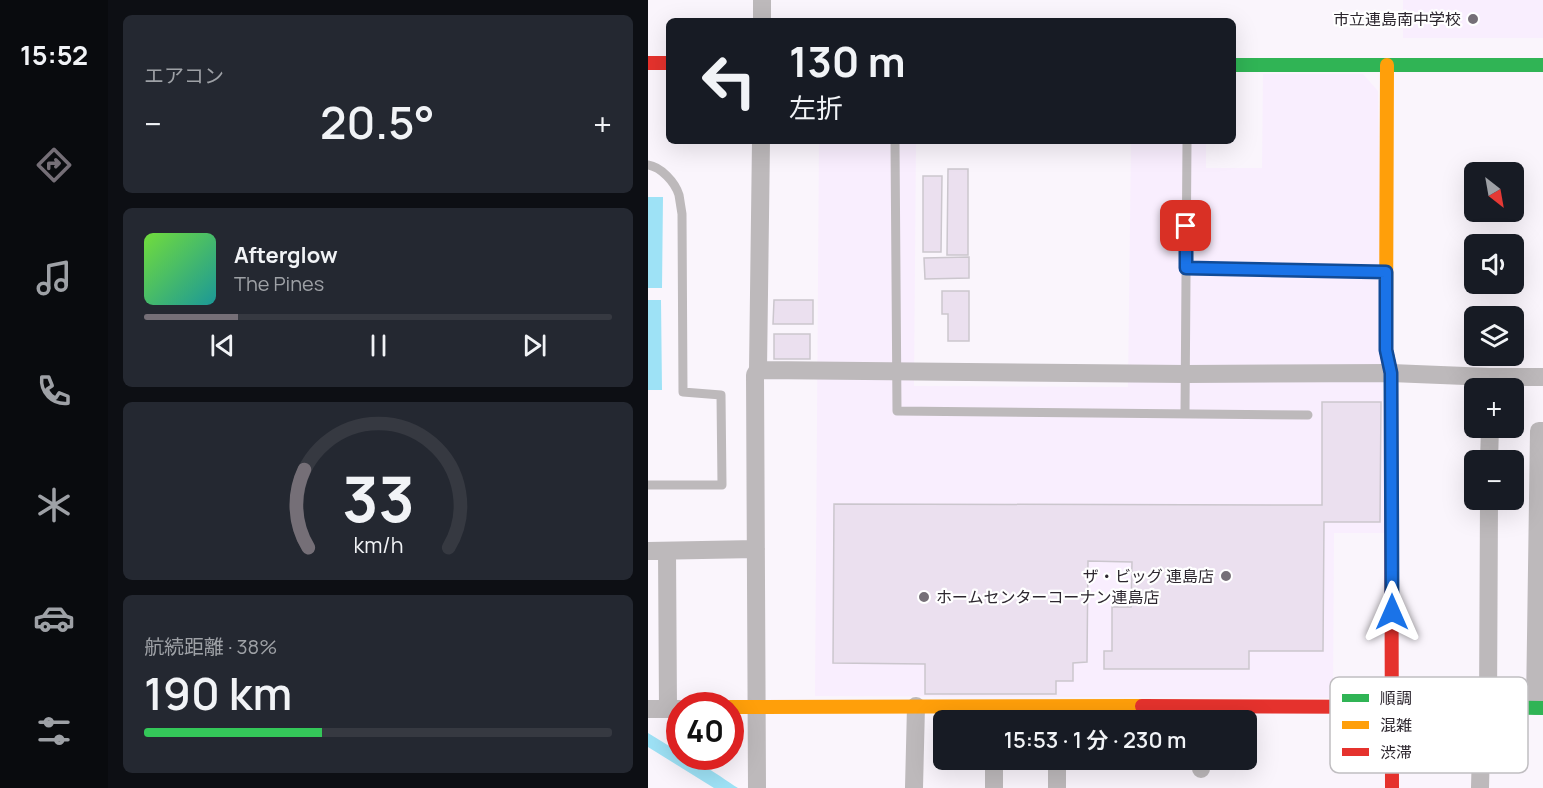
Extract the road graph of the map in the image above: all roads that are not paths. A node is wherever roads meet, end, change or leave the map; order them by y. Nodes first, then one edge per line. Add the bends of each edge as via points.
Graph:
1 (762, 0) edge
2 (762, 18) edge
3 (648, 63) edge
4 (666, 63) edge
5 (1236, 65) edge
6 (1387, 65) junction
7 (1543, 65) edge
8 (761, 144) edge
9 (895, 144) edge
10 (1187, 144) edge
11 (648, 165) edge
12 (1186, 268) junction
13 (1386, 272) junction
14 (758, 370) junction
15 (897, 372) junction
16 (1391, 373) junction
17 (1186, 374) junction
18 (1543, 377) edge
19 (1524, 379) edge
20 (1464, 380) edge
21 (1185, 414) junction
22 (1308, 415) dead end
23 (1543, 431) edge
24 (648, 484) edge
25 (1489, 510) edge
26 (756, 549) junction
27 (648, 551) edge
28 (667, 551) junction
29 (1393, 677) edge
30 (1486, 677) edge
31 (673, 692) edge
32 (744, 706) edge
33 (756, 706) junction
34 (916, 706) junction
35 (1539, 707) edge
36 (648, 709) edge
37 (666, 709) edge
38 (961, 710) edge
39 (1330, 710) edge
40 (1257, 712) edge
41 (994, 770) edge
42 (1057, 770) edge
43 (1392, 773) edge
44 (1481, 773) edge
45 (757, 788) edge
46 (914, 788) edge
47 (994, 788) edge
48 (1057, 788) edge
49 (1392, 788) edge
50 (1480, 788) edge

1 - 2 street
3 - 4 street
5 - 6 street
6 - 7 street
6 - 13 street
8 - 14 street
9 - 15 lane
10 - 12 lane
11 - 24 lane via 661,171 678,192 682,214 683,393 721,395 722,484
12 - 13 lane
12 - 17 lane
13 - 16 street via 1386,350
14 - 15 street
14 - 26 street
15 - 17 street
15 - 21 lane via 897,411
16 - 17 street
16 - 20 street
16 - 29 street
17 - 21 lane
18 - 19 street
21 - 22 lane
23 - 35 street via 1539,431
25 - 30 street
26 - 28 street
26 - 33 street
27 - 28 street
28 - 31 street
32 - 33 street
33 - 34 street
33 - 45 street
34 - 38 street
34 - 46 street
36 - 37 street
39 - 40 street
41 - 47 street
42 - 48 street
43 - 49 street
44 - 50 street

